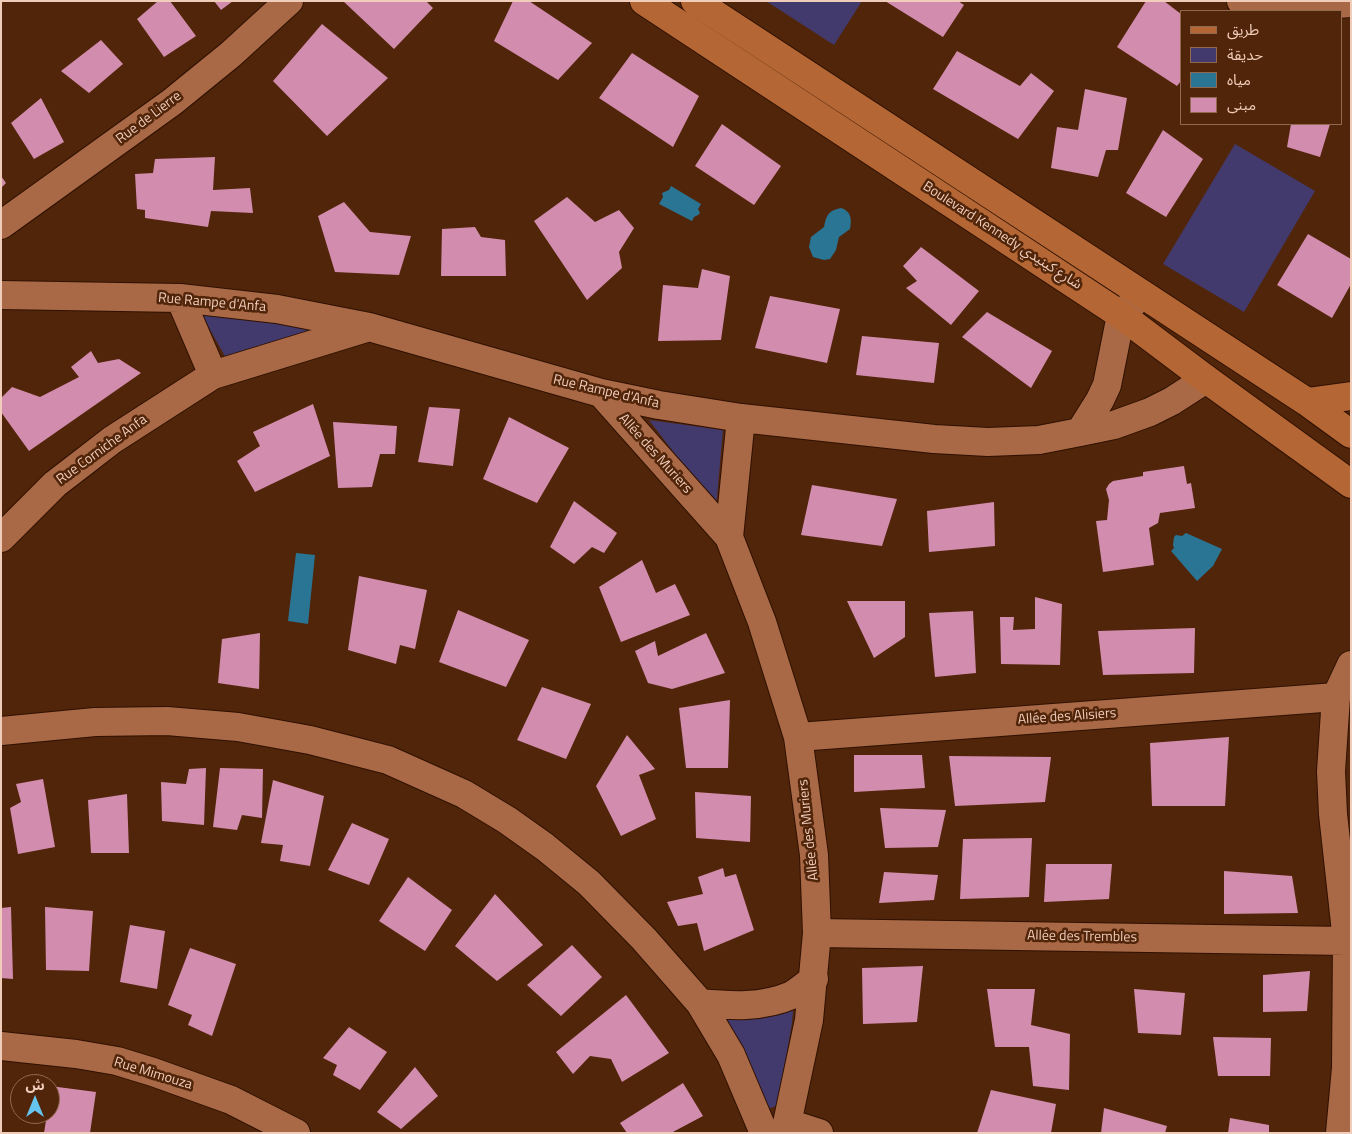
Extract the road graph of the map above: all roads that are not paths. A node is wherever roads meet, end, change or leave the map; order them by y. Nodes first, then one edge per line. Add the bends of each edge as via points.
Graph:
1 (289, 1) edge
2 (644, 1) edge
3 (695, 1) edge
4 (1241, 1) edge
5 (1351, 3) edge
6 (1, 224) edge
7 (1, 295) edge
8 (1142, 295) junction
9 (180, 298) junction
10 (1121, 315) junction
11 (369, 328) junction
12 (213, 375) junction
13 (1206, 379) junction
14 (601, 393) junction
15 (1351, 396) edge
16 (1307, 402) junction
17 (741, 418) junction
18 (1080, 432) junction
19 (1351, 434) edge
20 (1351, 484) edge
21 (729, 537) junction
22 (1, 538) edge
23 (1351, 665) edge
24 (1336, 697) junction
25 (1, 731) edge
26 (798, 737) junction
27 (817, 933) junction
28 (1347, 941) junction
29 (814, 980) junction
30 (700, 1003) junction
31 (1, 1046) edge
32 (779, 1130) edge
33 (296, 1133) edge
34 (819, 1133) edge
35 (1340, 1133) edge

1 - 6 street, Rue de Lierre via 172,102
2 - 10 main road, Boulevard Kennedy شارع كينيدي
3 - 8 main road, Boulevard Kennedy شارع كينيدي
4 - 5 street via 1254,7 1270,8
7 - 9 street, Rue Rampe d'Anfa
8 - 10 street
8 - 16 main road, Boulevard Kennedy شارع كينيدي
9 - 11 street, Rue Rampe d'Anfa via 276,309
9 - 12 street
10 - 13 main road, Boulevard Kennedy شارع كينيدي
10 - 18 street via 1107,384
11 - 12 street, Rue Corniche Anfa
11 - 14 street, Rue Rampe d'Anfa
12 - 22 street, Rue Corniche Anfa via 112,440 55,484
13 - 18 street, Rue Rampe d'Anfa via 1150,412 1114,425
13 - 20 main road, Boulevard Kennedy شارع كينيدي
14 - 17 street, Rue Rampe d'Anfa
14 - 21 street, Allée des Muriers
15 - 16 main road
16 - 19 main road, Boulevard Kennedy شارع كينيدي
17 - 18 street, Rue Rampe d'Anfa via 988,442 1039,440
17 - 21 street, Allée des Muriers
21 - 26 street, Allée des Muriers via 762,622
23 - 24 street
24 - 26 street, Allée des Alisiers
24 - 28 street via 1331,771
25 - 30 street via 95,722 167,720 238,727 310,740 388,760 464,794 545,847 589,882
26 - 27 street, Allée des Muriers via 814,855
27 - 28 street, Allée des Trembles
27 - 29 street, Allée des Muriers
28 - 35 street via 1346,1068
29 - 30 street via 792,995 766,1003 737,1007
29 - 32 street, Allée des Muriers via 810,1020
30 - 32 street via 731,1054 752,1101
31 - 33 street, Rue Mimouza via 116,1061 231,1100
32 - 34 street

